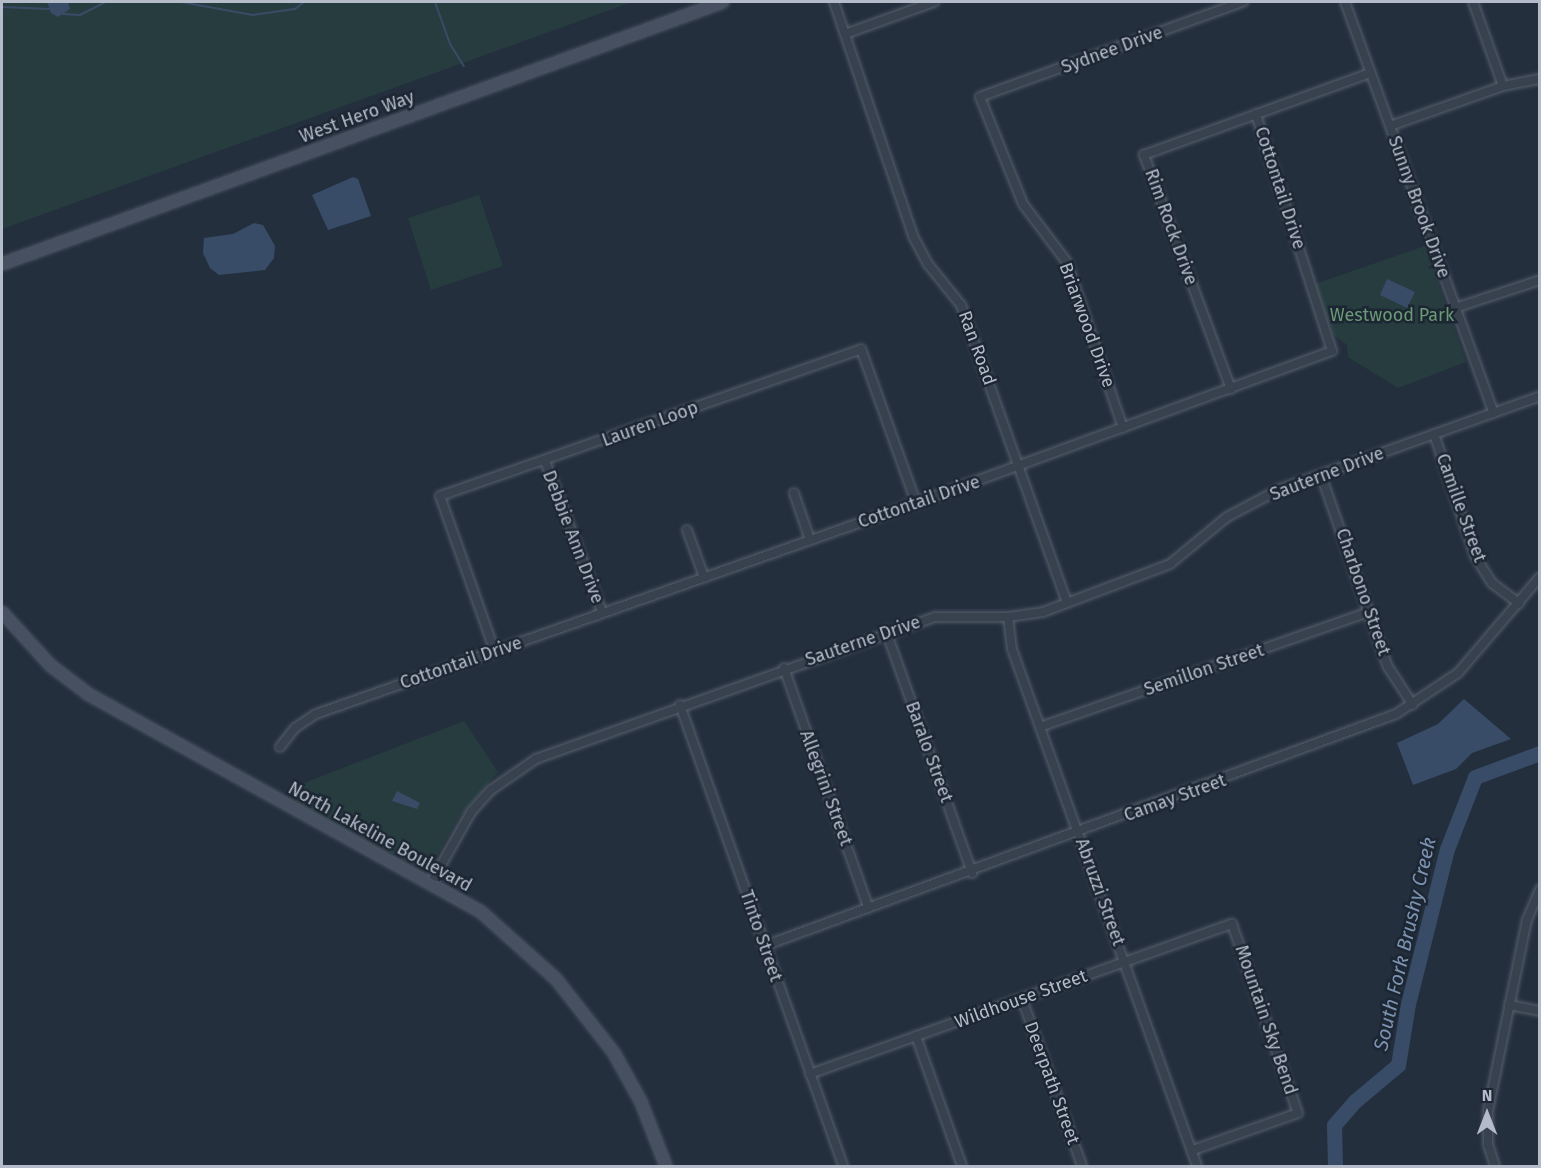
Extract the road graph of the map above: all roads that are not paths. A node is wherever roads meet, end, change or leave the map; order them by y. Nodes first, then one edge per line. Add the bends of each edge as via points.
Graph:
1 (723, 2) edge
2 (834, 2) edge
3 (934, 2) edge
4 (1243, 2) edge
5 (1345, 2) edge
6 (1473, 2) edge
7 (844, 34) junction
8 (1371, 73) junction
9 (1539, 79) edge
10 (1503, 86) junction
11 (980, 97) joint
12 (1256, 114) junction
13 (1390, 126) junction
14 (2, 264) edge
15 (1539, 280) edge
16 (1455, 308) junction
17 (1231, 389) junction
18 (1539, 396) edge
19 (1494, 413) junction
20 (1123, 428) junction
21 (1434, 434) junction
22 (545, 461) junction
23 (1019, 466) junction
24 (1321, 475) junction
25 (794, 493) dead end
26 (916, 503) junction
27 (687, 530) dead end
28 (810, 540) junction
29 (704, 577) junction
30 (1539, 577) edge
31 (1067, 602) junction
32 (1519, 603) junction
33 (2, 612) edge
34 (602, 612) junction
35 (1368, 612) junction
36 (1008, 617) junction
37 (886, 631) junction
38 (495, 652) junction
39 (784, 668) junction
40 (680, 705) junction
41 (1413, 705) junction
42 (1040, 727) junction
43 (280, 747) dead end
44 (1079, 833) junction
45 (972, 873) junction
46 (431, 883) junction
47 (1539, 889) edge
48 (868, 907) junction
49 (1232, 924) joint
50 (764, 946) junction
51 (1126, 962) junction
52 (1022, 999) junction
53 (1509, 1005) junction
54 (1539, 1011) edge
55 (916, 1036) junction
56 (810, 1074) junction
57 (1193, 1150) junction
58 (666, 1167) edge
59 (843, 1167) edge
60 (962, 1167) edge
61 (1082, 1167) edge
62 (1197, 1167) edge
63 (1495, 1167) edge

1 - 14 street, West Hero Way
2 - 7 street, Ran Road
3 - 7 street
4 - 11 street, Sydnee Drive
5 - 8 street, Sunny Brook Drive
6 - 10 street
7 - 23 street, Ran Road via 913,236 928,264 961,305
8 - 12 street, Rim Rock Drive
8 - 13 street, Sunny Brook Drive
9 - 10 street
10 - 13 street
11 - 20 street, Briarwood Drive via 1023,204 1066,261
12 - 17 street, Cottontail Drive via 1332,351
12 - 17 street, Rim Rock Drive via 1144,155
13 - 16 street, Sunny Brook Drive
15 - 16 street
16 - 19 street, Sunny Brook Drive
17 - 20 street, Cottontail Drive
18 - 19 street, Sauterne Drive
19 - 21 street, Sauterne Drive
20 - 23 street, Cottontail Drive
21 - 24 street, Sauterne Drive
21 - 32 street, Camille Street via 1478,562 1492,583
22 - 26 street, Lauren Loop via 861,349
22 - 34 street, Debbie Ann Drive
22 - 38 street, Lauren Loop via 440,496
23 - 26 street, Cottontail Drive
23 - 31 street, Ran Road
24 - 31 street, Sauterne Drive via 1278,490 1227,517 1170,564
24 - 35 street, Charbono Street
25 - 28 street
26 - 28 street, Cottontail Drive
27 - 29 street
28 - 29 street, Cottontail Drive
29 - 34 street, Cottontail Drive
30 - 32 street, Camay Street
31 - 36 street, Sauterne Drive via 1043,612
32 - 41 street, Camay Street via 1458,673
33 - 46 street, North Lakeline Boulevard via 50,665 88,694
34 - 38 street, Cottontail Drive
35 - 41 street, Charbono Street via 1388,667
35 - 42 street, Semillon Street
36 - 37 street, Sauterne Drive via 935,617
36 - 42 street, Abruzzi Street via 1012,649
37 - 39 street, Sauterne Drive
37 - 45 street, Baralo Street
38 - 43 street, Cottontail Drive via 316,714 295,728
39 - 40 street, Sauterne Drive
39 - 48 street, Allegrini Street
40 - 46 street, Sauterne Drive via 536,759 511,775 471,812
40 - 50 street, Tinto Street
41 - 44 street, Camay Street via 1363,729
42 - 44 street, Abruzzi Street
44 - 45 street, Camay Street
44 - 51 street, Abruzzi Street
45 - 48 street, Camay Street
46 - 58 street, North Lakeline Boulevard via 480,911 556,979 614,1053 649,1120
47 - 53 street via 1527,920
48 - 50 street, Camay Street
49 - 51 street, Wildhouse Street
49 - 57 street, Mountain Sky Bend via 1298,1113
50 - 56 street, Tinto Street
51 - 52 street, Wildhouse Street
51 - 57 street, Abruzzi Street
52 - 55 street, Wildhouse Street
52 - 61 street, Deerpath Street
53 - 54 street
53 - 63 street via 1486,1127
55 - 56 street, Wildhouse Street
55 - 60 street
56 - 59 street, Tinto Street
57 - 62 street, Abruzzi Street

